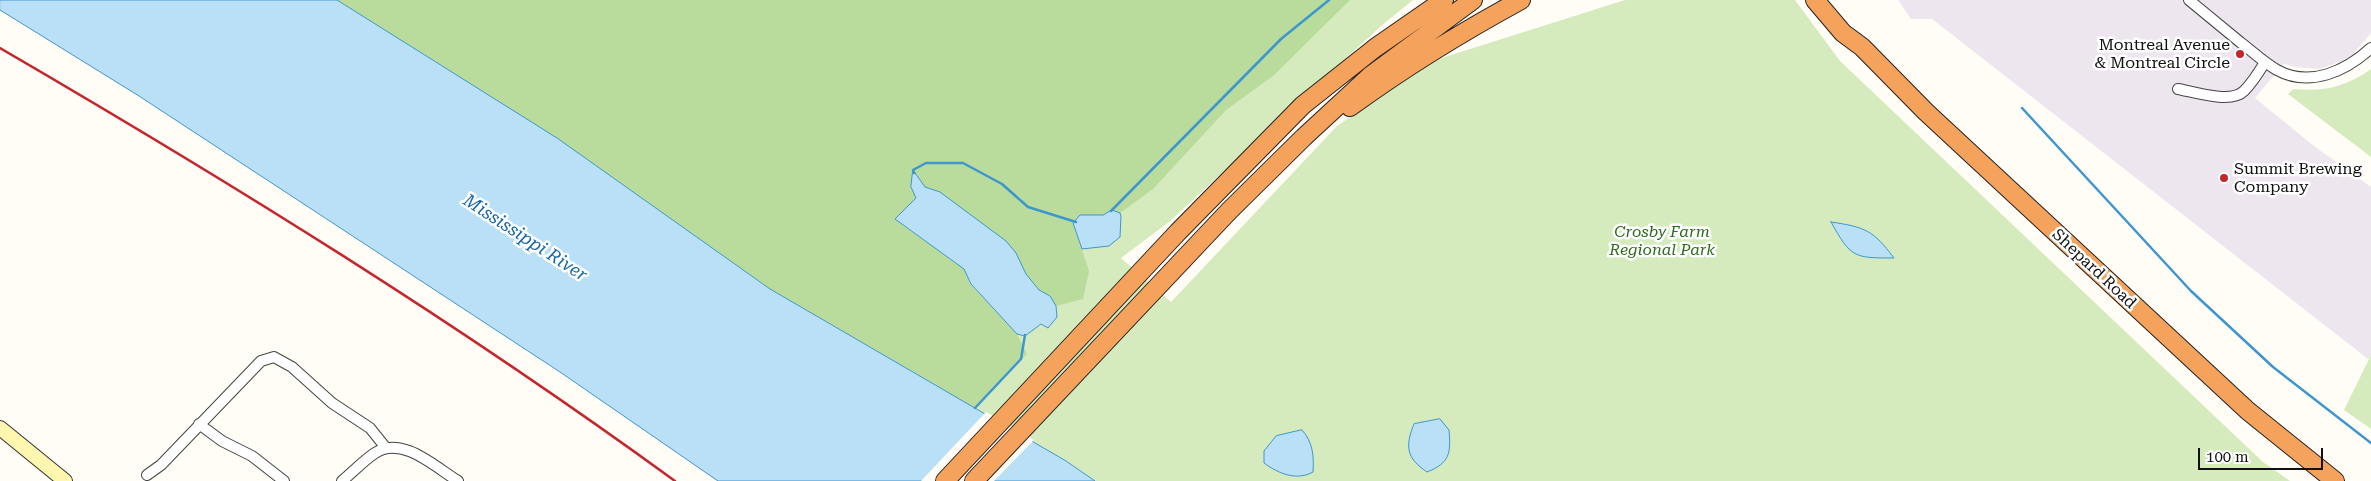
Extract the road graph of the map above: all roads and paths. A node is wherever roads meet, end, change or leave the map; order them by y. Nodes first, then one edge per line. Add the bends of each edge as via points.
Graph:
1 (1444, 0) edge
2 (1473, 0) edge
3 (1521, 0) edge
4 (1815, 0) edge
5 (2189, 0) edge
6 (2371, 48) edge
7 (2265, 62) junction
8 (2178, 88) dead end
9 (1304, 137) junction
10 (199, 424) junction
11 (0, 428) edge
12 (386, 448) junction
13 (147, 475) dead end
14 (65, 481) edge
15 (284, 481) edge
16 (342, 481) edge
17 (458, 481) edge
18 (945, 481) edge
19 (974, 481) edge
20 (2335, 481) edge

1 - 18 highway via 1375,48 1303,105 1178,232
2 - 9 highway via 1370,76
3 - 9 highway via 1478,23
4 - 20 highway, Shepard Road via 1933,119 2240,404
5 - 7 street
6 - 7 street via 2346,67 2320,77 2290,75
7 - 8 street via 2243,93 2233,97
9 - 19 highway
10 - 12 street via 261,360 274,357 292,367 332,403 370,428
10 - 13 street via 161,465
10 - 15 street via 222,441 252,456
11 - 14 main road
12 - 16 street via 375,453
12 - 17 street via 409,450

